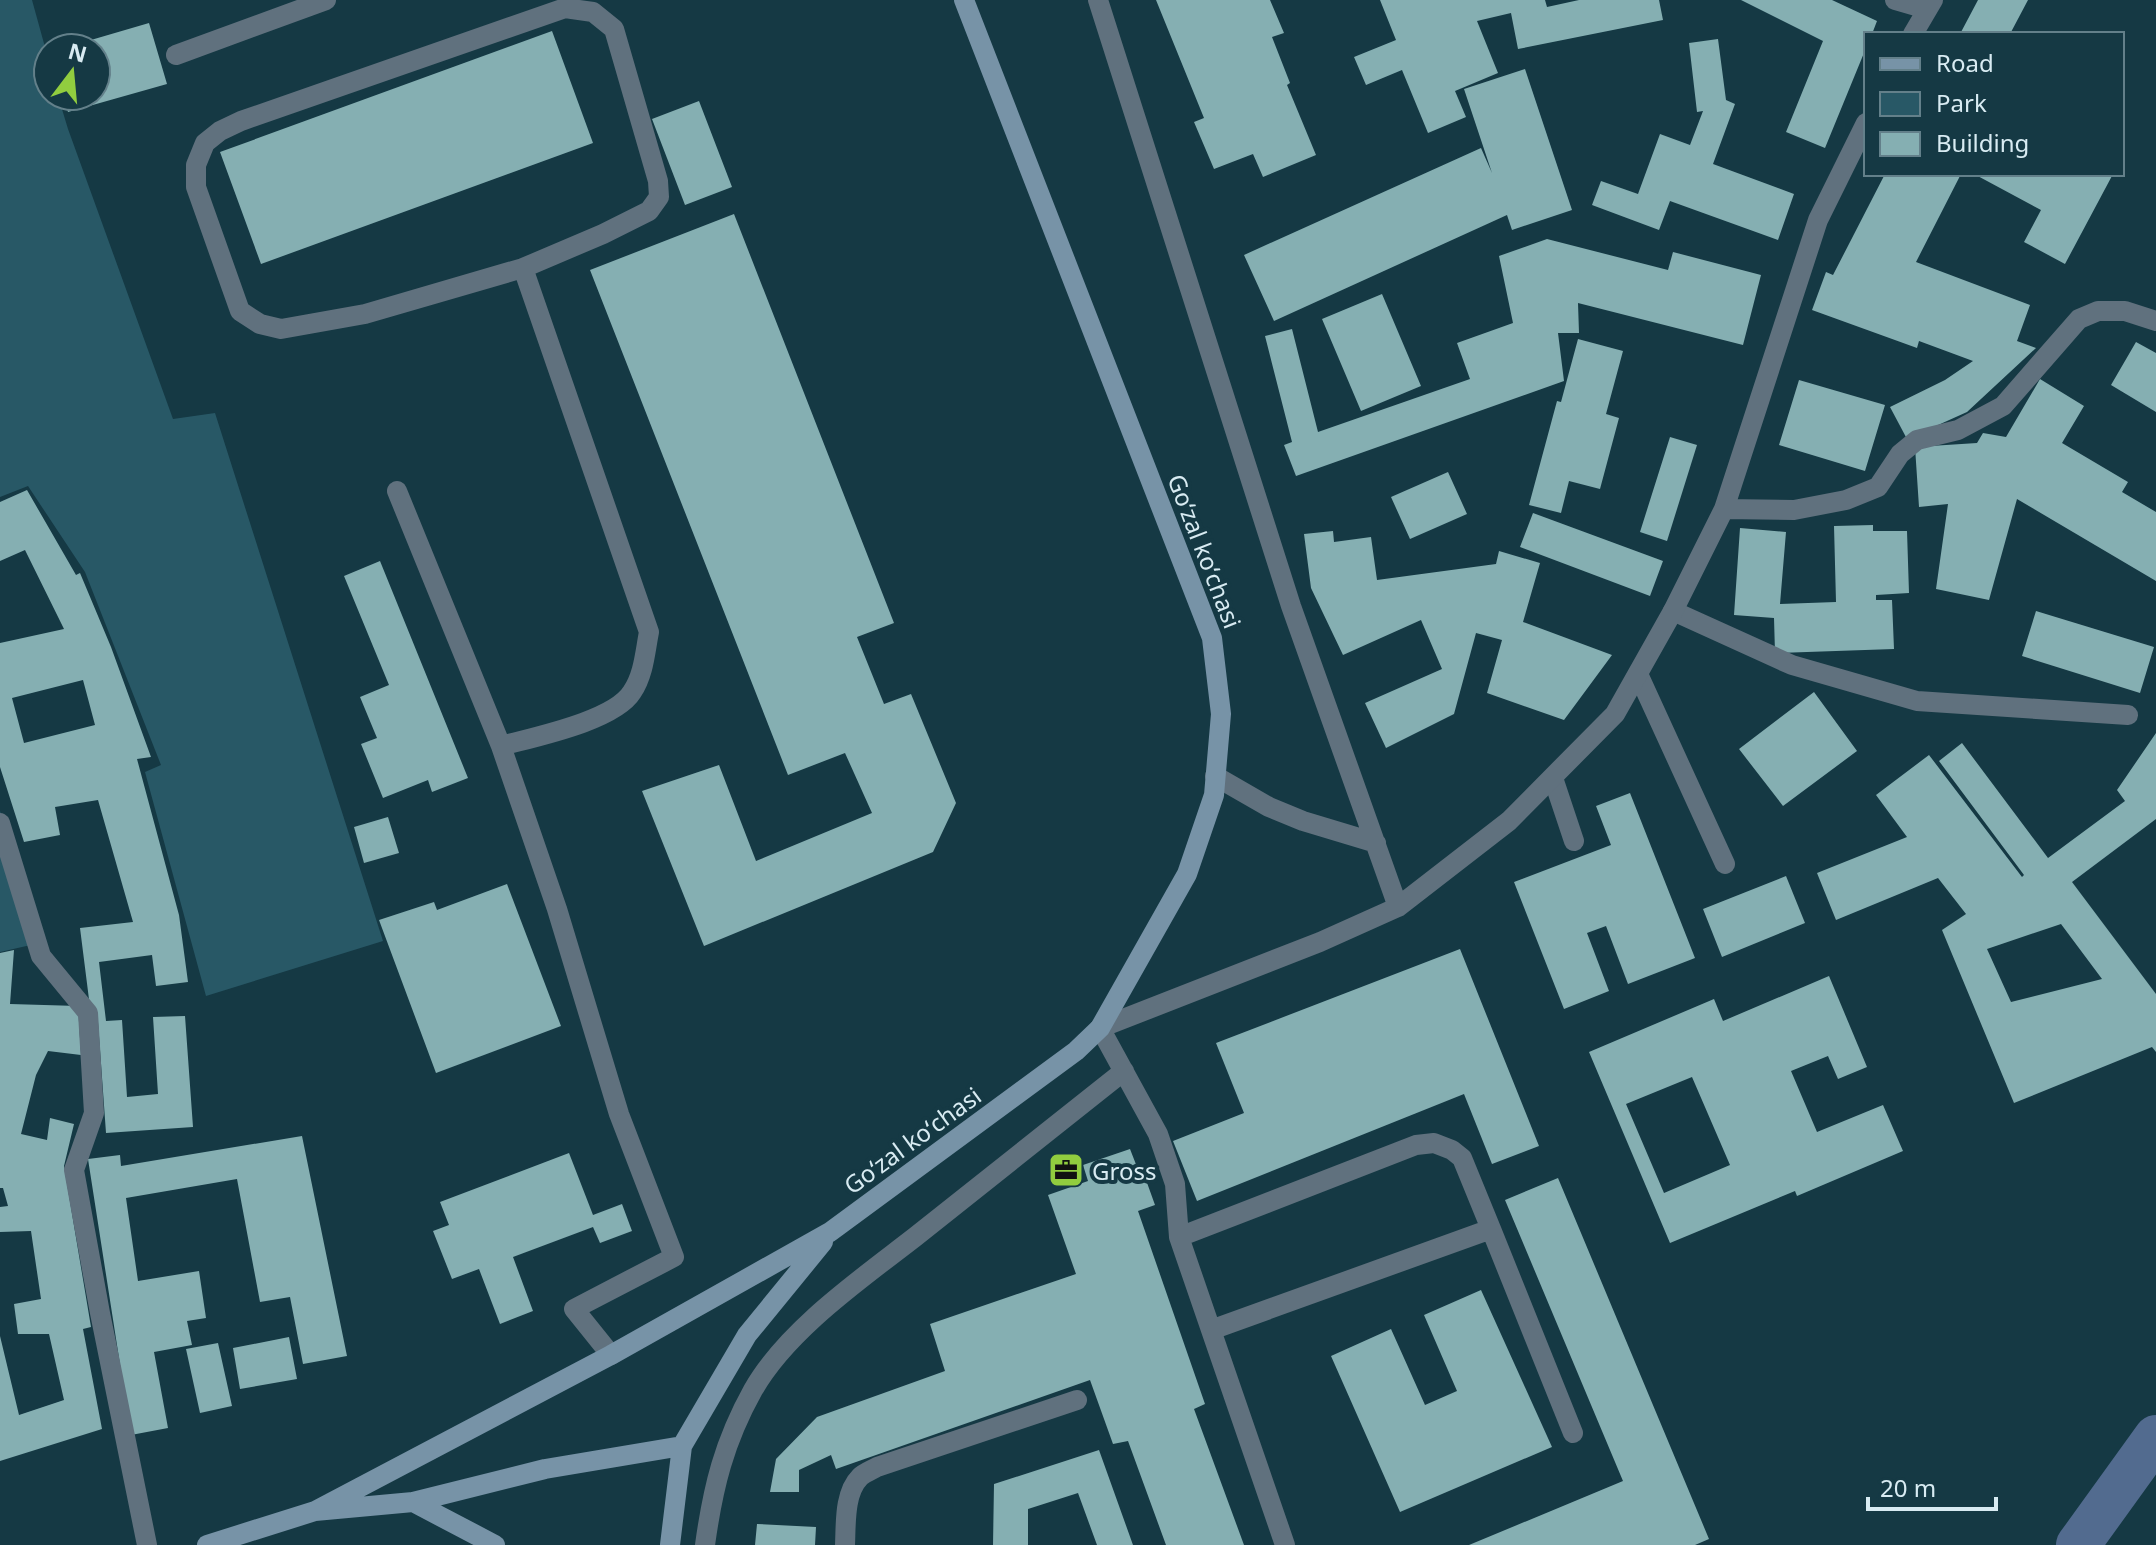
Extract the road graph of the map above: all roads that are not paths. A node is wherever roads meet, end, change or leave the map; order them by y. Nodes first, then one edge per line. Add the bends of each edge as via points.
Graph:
1 (326, 0) edge
2 (964, 0) edge
3 (1098, 0) edge
4 (1895, 0) edge
5 (1930, 5) edge
6 (1914, 32) edge
7 (176, 55) dead end
8 (1864, 127) edge
9 (523, 268) junction
10 (2156, 321) edge
11 (397, 491) dead end
12 (1724, 509) junction
13 (1673, 611) junction
14 (1638, 674) junction
15 (2128, 715) dead end
16 (501, 746) junction
17 (1215, 776) junction
18 (1553, 778) junction
19 (0, 823) edge
20 (1574, 841) dead end
21 (1376, 843) junction
22 (1725, 864) dead end
23 (1398, 907) junction
24 (1100, 1028) junction
25 (1124, 1071) junction
26 (1491, 1229) junction
27 (830, 1232) junction
28 (1179, 1237) junction
29 (1211, 1330) junction
30 (611, 1355) junction
31 (1077, 1400) dead end
32 (1573, 1433) dead end
33 (682, 1446) junction
34 (413, 1502) junction
35 (315, 1511) junction
36 (147, 1545) edge
37 (207, 1545) edge
38 (495, 1545) edge
39 (670, 1545) edge
40 (705, 1545) edge
41 (845, 1545) edge
42 (1285, 1545) edge

1 - 7 street
2 - 17 main road, Goʻzal koʻchasi via 1212,638 1221,714
3 - 21 street via 1291,606
4 - 5 street
5 - 6 street
8 - 12 street via 1818,220
9 - 9 street via 649,211 659,197 614,29 593,12 565,8 241,121 205,143 196,165 196,187 240,311 260,324 281,329 365,314
9 - 16 street via 649,632 643,667 631,693 610,712
10 - 12 street via 2125,311 2098,311 2079,319 2003,406 1958,430 1917,440 1900,454 1878,487 1846,500 1794,510
11 - 16 street
12 - 13 street
13 - 14 street
13 - 15 street via 1792,665 1917,701
14 - 18 street via 1615,714
14 - 22 street
16 - 30 street via 619,1114 674,1257 574,1309
17 - 21 street via 1269,807
17 - 24 main road, Goʻzal koʻchasi via 1214,795 1187,874
18 - 20 street
18 - 23 street via 1509,821
19 - 36 street via 41,956 88,1013 94,1113 74,1170
21 - 23 street
23 - 24 street
24 - 25 street
24 - 27 main road, Goʻzal koʻchasi
25 - 28 street via 1163,1147 1175,1184
25 - 40 street via 792,1339 755,1388 728,1442 711,1498
26 - 28 street via 1462,1158 1434,1143 1416,1145
26 - 29 street
26 - 32 street
27 - 30 main road
27 - 33 main road via 747,1335
28 - 29 street
29 - 42 street
30 - 35 main road
31 - 41 street via 877,1467 859,1478 846,1513
33 - 34 main road via 545,1469
33 - 39 main road
34 - 35 main road
34 - 38 main road
35 - 37 main road

